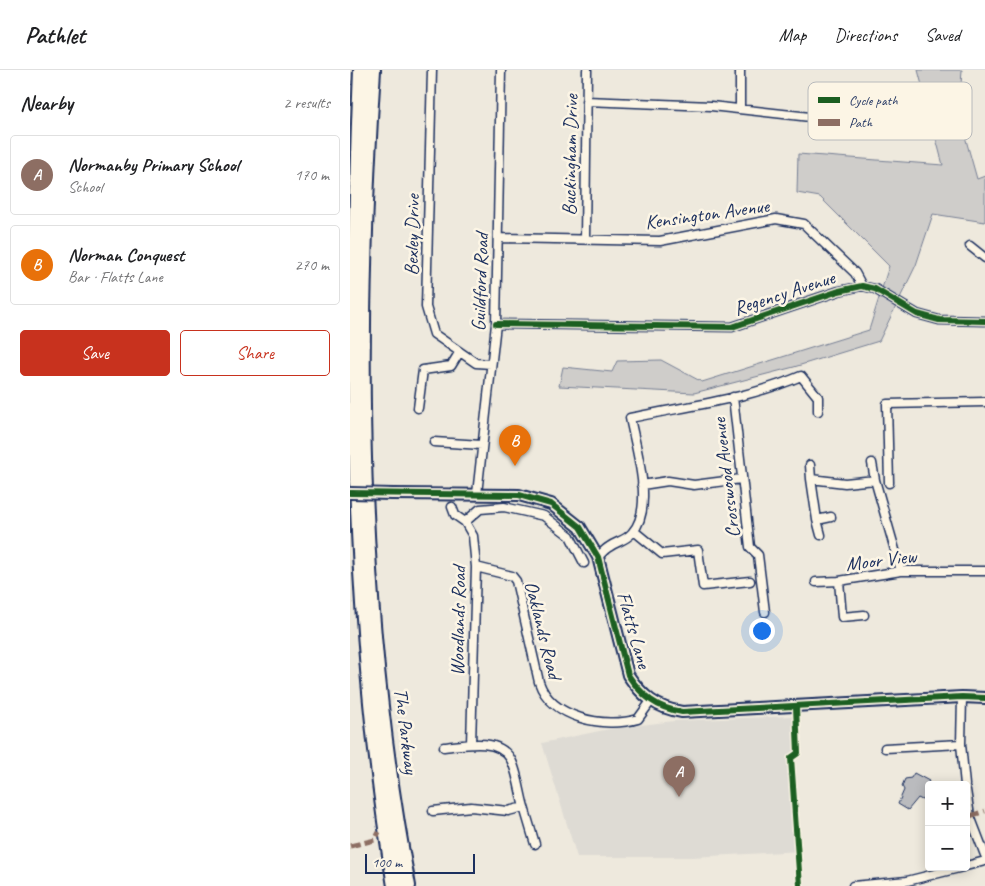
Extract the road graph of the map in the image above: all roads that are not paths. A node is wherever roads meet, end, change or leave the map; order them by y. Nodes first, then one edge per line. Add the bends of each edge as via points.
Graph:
1 (361, 70) edge
2 (374, 70) edge
3 (432, 70) edge
4 (501, 70) edge
5 (587, 70) edge
6 (740, 70) edge
7 (586, 101) junction
8 (740, 108) junction
9 (808, 116) edge
10 (498, 238) junction
11 (585, 239) junction
12 (970, 246) dead end
13 (985, 258) edge
14 (862, 286) junction
15 (985, 321) edge
16 (496, 324) junction
17 (459, 353) junction
18 (491, 364) junction
19 (733, 397) junction
20 (985, 402) edge
21 (418, 408) dead end
22 (818, 411) dead end
23 (434, 442) dead end
24 (482, 445) junction
25 (872, 463) dead end
26 (810, 465) dead end
27 (811, 479) junction
28 (741, 480) junction
29 (875, 480) junction
30 (889, 483) dead end
31 (642, 485) junction
32 (350, 493) edge
33 (477, 494) junction
34 (532, 499) junction
35 (452, 507) dead end
36 (529, 512) junction
37 (831, 517) dead end
38 (817, 520) junction
39 (465, 522) junction
40 (634, 531) junction
41 (821, 534) dead end
42 (598, 558) junction
43 (584, 563) dead end
44 (476, 567) junction
45 (901, 571) junction
46 (985, 571) edge
47 (750, 581) dead end
48 (838, 581) junction
49 (816, 582) dead end
50 (765, 612) dead end
51 (864, 615) dead end
52 (962, 696) junction
53 (985, 698) edge
54 (651, 702) junction
55 (471, 744) junction
56 (962, 744) junction
57 (444, 747) dead end
58 (885, 748) dead end
59 (965, 781) edge
60 (524, 807) junction
61 (433, 811) dead end
62 (970, 816) edge
63 (535, 844) dead end
64 (985, 855) edge
65 (985, 861) edge
66 (970, 866) edge
67 (948, 871) edge
68 (395, 886) edge
69 (408, 886) edge
70 (853, 886) edge

1 - 68 highway, The Parkway via 352,256 354,520 365,672
2 - 69 highway, The Parkway via 365,252 364,438 374,627 384,726
3 - 17 street, Bexley Drive via 426,307 434,334
4 - 10 street, Guildford Road
5 - 7 street, Buckingham Drive
6 - 8 street
7 - 8 street
7 - 11 street, Buckingham Drive
8 - 9 street
10 - 11 street, Kensington Avenue
10 - 16 street, Guildford Road
11 - 14 street, Kensington Avenue via 660,241 776,219 804,224 856,273
12 - 13 street
14 - 15 street, Regency Avenue via 875,289 917,314 939,320
14 - 16 street, Regency Avenue via 732,327
16 - 18 street, Guildford Road
17 - 18 street, Bexley Drive via 476,363
17 - 21 street via 451,366 423,370
18 - 24 street, Guildford Road
19 - 22 street via 782,385 801,376 818,397
19 - 28 street, Crosswood Avenue
19 - 31 street via 630,418
20 - 30 street via 887,404
23 - 24 street
24 - 33 street, Guildford Road
25 - 29 street
26 - 27 street
27 - 29 street via 845,483
27 - 38 street
28 - 31 street via 694,485 668,481
28 - 50 street, Crosswood Avenue via 750,547 758,555
29 - 45 street
31 - 40 street via 643,510
32 - 33 street, Flatts Lane, bridge
33 - 34 street, Flatts Lane via 519,495
34 - 36 street
34 - 42 street, Flatts Lane via 551,504 580,527
35 - 39 street, Woodlands Road via 455,515
36 - 39 street via 504,507 480,510
36 - 43 street via 544,516 570,536
37 - 38 street
38 - 41 street
39 - 44 street, Woodlands Road via 474,536
40 - 42 street
40 - 47 street, Crosswood Avenue via 662,554 698,550 703,586
42 - 54 street, Flatts Lane via 628,675 638,691
44 - 54 street, Oaklands Road via 512,576 516,580 543,695 555,705 569,713 606,723 638,719
44 - 55 street, Woodlands Road
45 - 46 street, Moor View
45 - 48 street, Moor View
48 - 49 street
48 - 51 street, Moor View via 842,617
52 - 53 street, Flatts Lane
52 - 54 street, Flatts Lane via 682,712
52 - 56 street
55 - 57 street
55 - 60 street via 500,749 510,758
56 - 58 street
56 - 59 street
60 - 61 street via 508,811 471,807
60 - 63 street
62 - 64 street
65 - 66 street
67 - 70 street via 907,881

